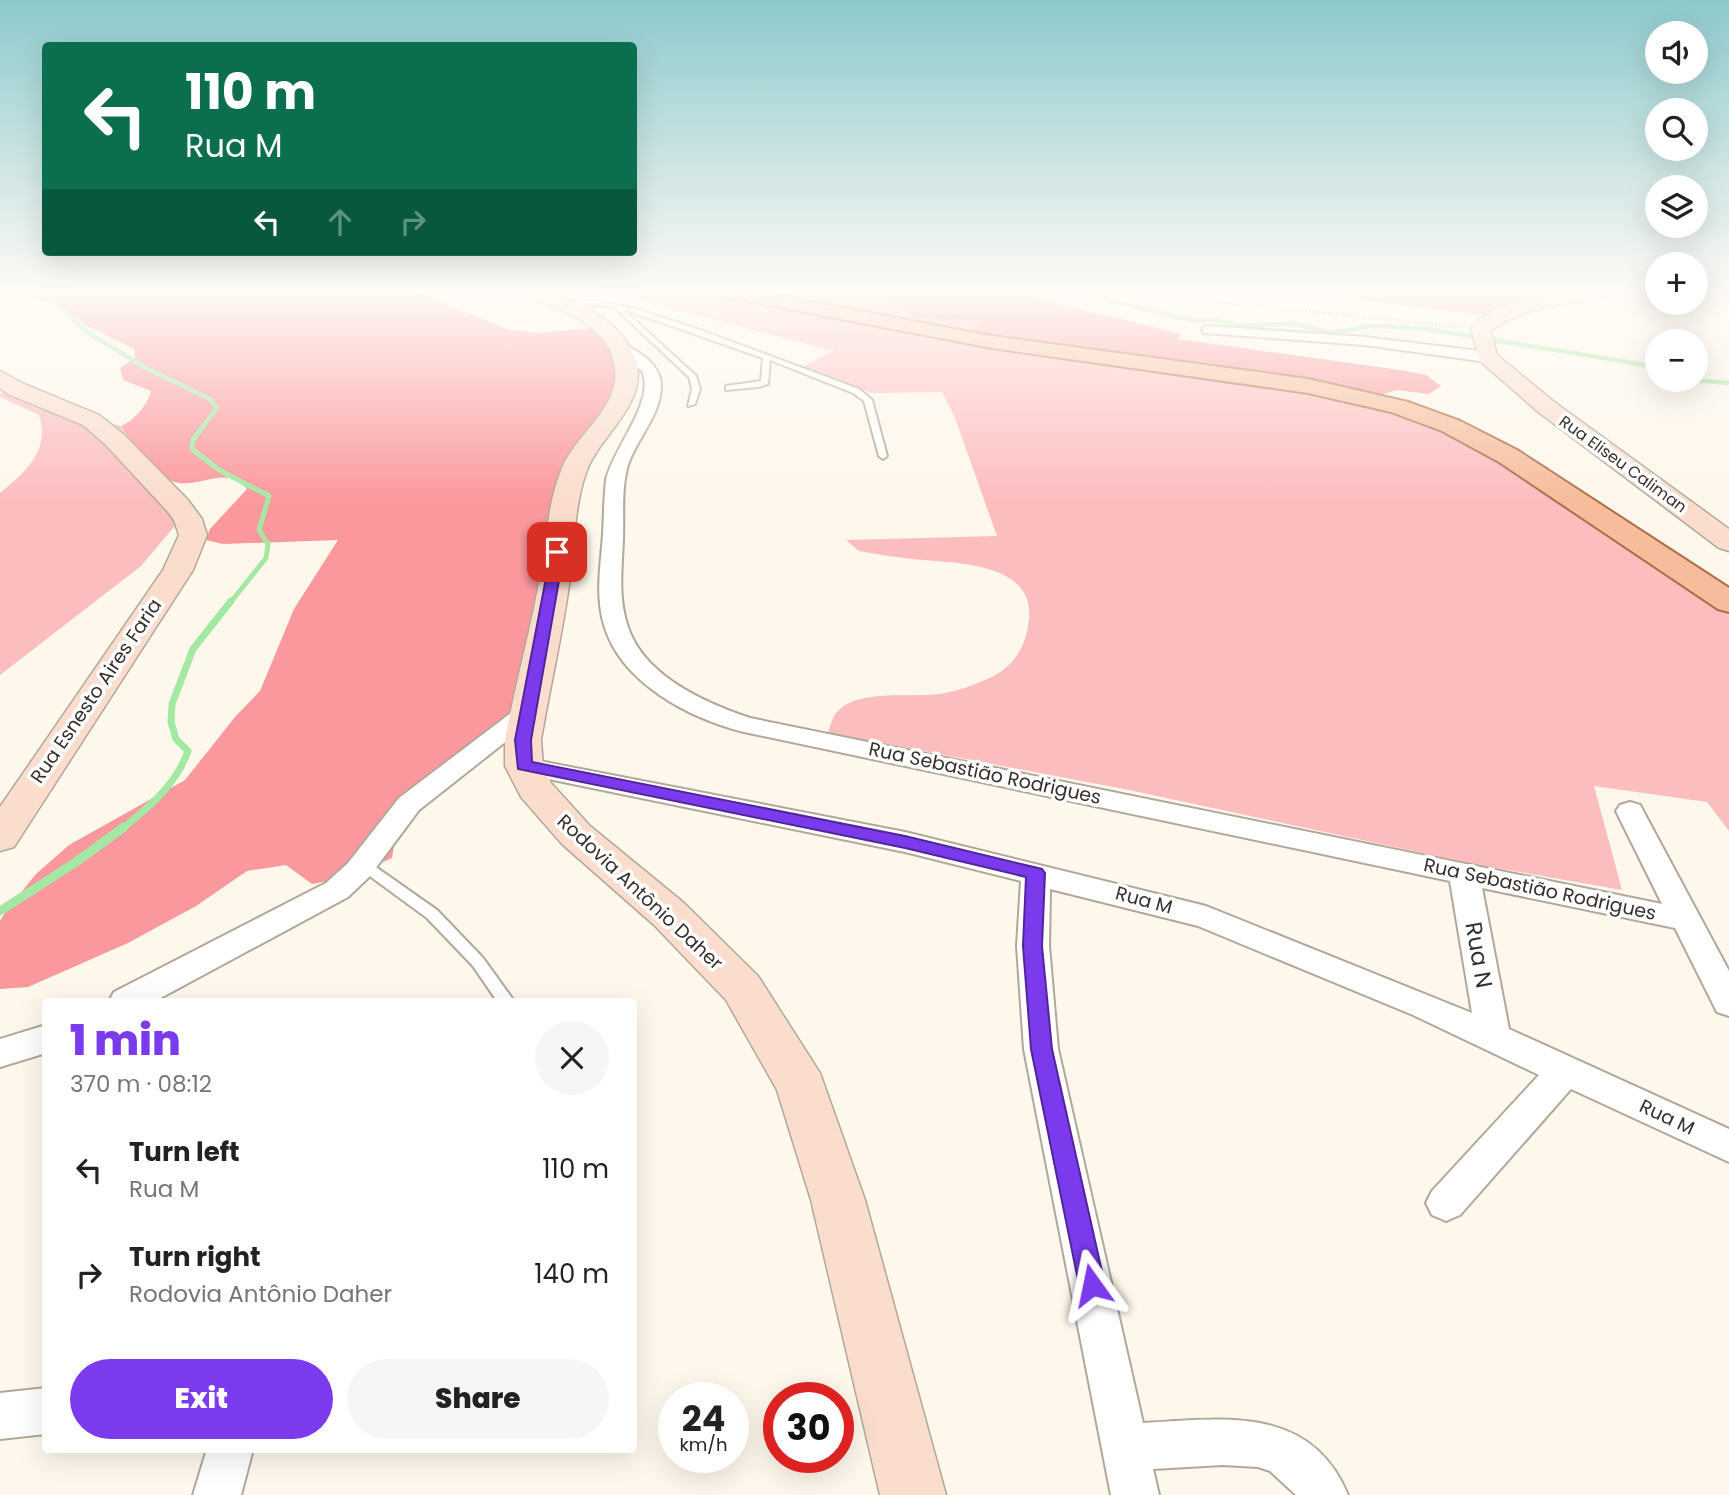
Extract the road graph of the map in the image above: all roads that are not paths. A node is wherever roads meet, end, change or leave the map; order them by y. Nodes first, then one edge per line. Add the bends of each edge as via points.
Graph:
1 (624, 362) edge
2 (641, 362) edge
3 (677, 362) edge
4 (767, 362) edge
5 (781, 362) edge
6 (1138, 362) edge
7 (1503, 362) edge
8 (0, 379) edge
9 (729, 388) dead end
10 (691, 404) dead end
11 (883, 456) dead end
12 (1729, 541) edge
13 (1729, 602) edge
14 (528, 712) junction
15 (524, 766) junction
16 (1630, 811) dead end
17 (0, 838) edge
18 (365, 866) junction
19 (1036, 873) junction
20 (1464, 873) junction
21 (1688, 920) junction
22 (132, 998) edge
23 (504, 998) edge
24 (1729, 1003) edge
25 (1493, 1037) junction
26 (42, 1040) edge
27 (0, 1053) edge
28 (1567, 1070) junction
29 (1729, 1146) edge
30 (1446, 1203) dead end
31 (42, 1411) edge
32 (0, 1416) edge
33 (1126, 1447) junction
34 (229, 1453) edge
35 (217, 1495) edge
36 (913, 1495) edge
37 (1135, 1495) edge
38 (1324, 1495) edge

1 - 14 street via 624,392 581,455 569,484
2 - 20 street, Rua Sebastião Rodrigues via 653,380 652,403 632,434 614,478 611,574 616,628 639,663 687,701 744,723
3 - 10 lane via 692,376 696,389
4 - 9 lane via 765,382
5 - 11 lane via 862,394 868,400
6 - 13 main road via 1308,386 1399,407 1451,426 1508,456
7 - 12 street, Rua Eliseu Caliman via 1545,406
8 - 17 street, Rua Esnesto Aires Faria via 81,414 102,428 178,506 190,526 191,543 178,570
14 - 15 street
14 - 18 street via 410,804
15 - 19 street, Rua M via 905,842
15 - 36 street, Rodovia Antônio Daher via 535,788 576,835 669,914 742,988 803,1088 838,1200
16 - 21 street
18 - 22 street via 324,899
18 - 23 lane via 432,914 478,962
19 - 25 street, Rua M via 1206,917
19 - 33 street via 1032,946 1041,1049
20 - 21 street, Rua Sebastião Rodrigues
20 - 25 street, Rua N
21 - 24 street
25 - 28 street, Rua M
26 - 27 street
28 - 29 street, Rua M
28 - 30 street
31 - 32 street
33 - 37 street
33 - 38 street via 1260,1443 1294,1458 1312,1474
34 - 35 street

